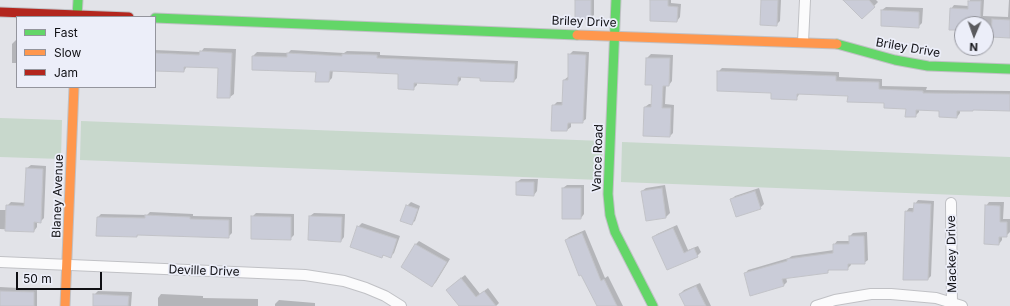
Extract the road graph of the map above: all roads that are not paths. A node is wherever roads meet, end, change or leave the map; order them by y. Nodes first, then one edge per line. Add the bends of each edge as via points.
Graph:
1 (78, 0) edge
2 (616, 0) edge
3 (805, 0) edge
4 (0, 12) edge
5 (77, 16) edge
6 (156, 18) edge
7 (614, 36) junction
8 (803, 42) junction
9 (1010, 69) edge
10 (74, 88) edge
11 (950, 203) dead end
12 (0, 262) edge
13 (67, 265) junction
14 (956, 305) edge
15 (65, 306) edge
16 (401, 306) edge
17 (653, 306) edge
18 (816, 306) edge

1 - 5 street
2 - 7 street, Vance Road
3 - 8 street
4 - 5 street
6 - 7 street, Briley Drive
7 - 8 street, Briley Drive
7 - 17 street, Vance Road via 608,194 610,215 615,232
8 - 9 street, Briley Drive via 837,44 928,66
10 - 13 street, Blaney Avenue
11 - 14 street, Mackey Drive
12 - 13 street, Deville Drive
13 - 15 street, Blaney Avenue
13 - 16 street, Deville Drive via 305,275 344,281 366,288
14 - 18 street via 936,298 878,294 835,300

